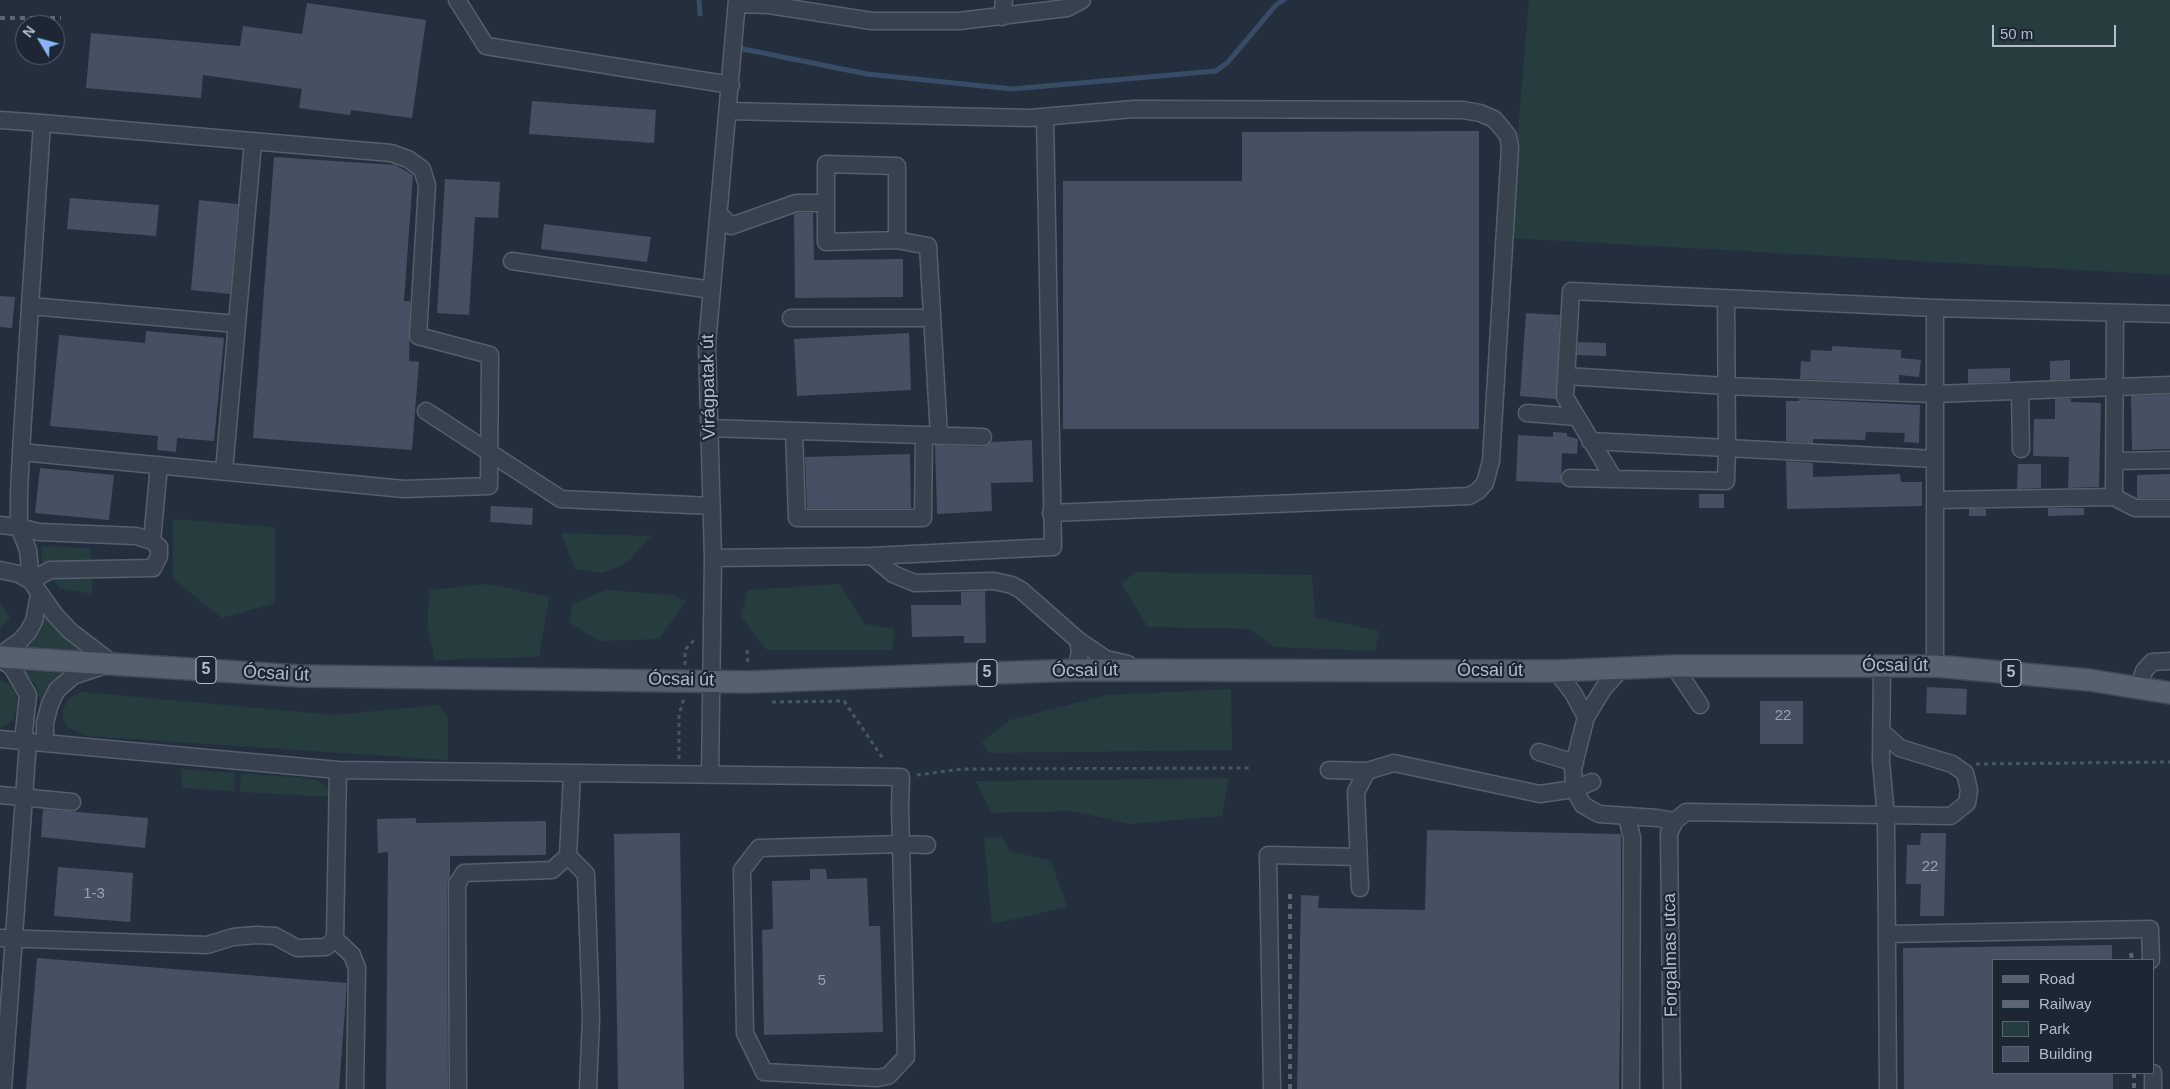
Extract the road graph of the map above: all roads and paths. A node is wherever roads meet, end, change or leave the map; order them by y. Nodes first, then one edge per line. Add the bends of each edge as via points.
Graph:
1 (456, 0) edge
2 (1004, 0) edge
3 (1082, 0) edge
4 (737, 2) edge
5 (1002, 17) junction
6 (730, 85) junction
7 (728, 111) junction
8 (1045, 117) junction
9 (0, 120) edge
10 (42, 123) junction
11 (252, 142) junction
12 (826, 203) junction
13 (719, 214) junction
14 (898, 240) junction
15 (512, 261) dead end
16 (712, 290) junction
17 (1726, 298) junction
18 (30, 306) junction
19 (1936, 308) junction
20 (2115, 313) junction
21 (2170, 314) edge
22 (790, 318) dead end
23 (932, 318) junction
24 (237, 324) junction
25 (1566, 376) junction
26 (2170, 385) edge
27 (1726, 386) junction
28 (2114, 387) junction
29 (2020, 391) junction
30 (1935, 394) junction
31 (426, 411) dead end
32 (1527, 413) dead end
33 (1576, 417) junction
34 (709, 428) junction
35 (794, 431) junction
36 (931, 436) junction
37 (983, 438) dead end
38 (1590, 441) junction
39 (1727, 448) junction
40 (2021, 448) dead end
41 (21, 452) junction
42 (489, 452) junction
43 (1935, 459) junction
44 (2170, 460) edge
45 (2115, 461) junction
46 (159, 465) junction
47 (224, 471) junction
48 (1570, 478) dead end
49 (1614, 478) junction
50 (2114, 497) junction
51 (1935, 500) junction
52 (712, 506) junction
53 (2170, 508) edge
54 (1051, 513) junction
55 (0, 525) edge
56 (19, 527) junction
57 (152, 541) junction
58 (872, 556) junction
59 (713, 558) junction
60 (0, 570) edge
61 (35, 588) junction
62 (1078, 640) junction
63 (748, 650) dead end
64 (0, 657) edge
65 (2170, 661) edge
66 (112, 663) junction
67 (1674, 666) junction
68 (1882, 666) junction
69 (1935, 666) junction
70 (1076, 670) junction
71 (1193, 670) junction
72 (1621, 670) junction
73 (1556, 671) junction
74 (711, 680) junction
75 (749, 682) junction
76 (2139, 688) junction
77 (2170, 693) edge
78 (769, 702) dead end
79 (1700, 705) dead end
80 (1586, 717) junction
81 (1881, 730) junction
82 (0, 739) edge
83 (26, 741) junction
84 (45, 743) junction
85 (1539, 752) dead end
86 (886, 762) dead end
87 (1574, 762) junction
88 (2170, 762) edge
89 (1952, 764) junction
90 (1250, 768) dead end
91 (338, 770) junction
92 (1329, 770) dead end
93 (1367, 770) junction
94 (572, 774) junction
95 (710, 775) junction
96 (901, 777) junction
97 (1592, 782) dead end
98 (1574, 789) junction
99 (0, 795) edge
100 (24, 797) junction
101 (72, 802) dead end
102 (1627, 816) junction
103 (1886, 816) junction
104 (1675, 821) junction
105 (901, 844) junction
106 (927, 845) dead end
107 (568, 856) junction
108 (1359, 857) junction
109 (1360, 888) dead end
110 (1888, 934) junction
111 (7, 939) edge
112 (335, 939) junction
113 (2151, 959) edge
114 (5, 993) edge
115 (2153, 1074) edge
116 (888, 1083) edge
117 (4, 1089) edge
118 (355, 1089) edge
119 (458, 1089) edge
120 (588, 1089) edge
121 (1272, 1089) edge
122 (1631, 1089) edge
123 (1672, 1089) edge
124 (1888, 1089) edge
125 (2153, 1089) edge

1 - 6 street via 486,46
2 - 5 street
3 - 5 street via 1067,8
4 - 5 street via 872,21 959,21
4 - 6 street, Virágpatak út
6 - 7 street, Virágpatak út
7 - 8 street
7 - 13 street, Virágpatak út
8 - 54 street
8 - 54 street via 1134,109 1463,110 1494,119 1508,136 1510,147 1491,461 1485,483 1478,491 1469,496
9 - 10 street
10 - 11 street
10 - 18 street
11 - 24 street
11 - 42 street via 391,154 408,159 422,169 427,185 418,336 490,355
12 - 13 street via 796,203 731,226
12 - 14 street via 826,242
12 - 14 street via 826,164 897,166
13 - 16 street, Virágpatak út
14 - 23 street via 928,246
15 - 16 street
16 - 34 street, Virágpatak út via 707,345
17 - 19 street
17 - 25 street via 1571,291
17 - 27 street
18 - 24 street
18 - 41 street
19 - 20 street
19 - 30 street
20 - 21 street
20 - 28 street
22 - 23 street
23 - 36 street
24 - 47 street
25 - 27 street
25 - 33 street via 1565,397
26 - 28 street
27 - 30 street
27 - 39 street
28 - 29 street
28 - 45 street
29 - 30 street
29 - 40 street
30 - 43 street
31 - 42 street
32 - 33 street
33 - 38 street
34 - 35 street
34 - 52 street, Virágpatak út
35 - 36 street
35 - 36 street via 797,518 923,518
36 - 37 street
38 - 39 street
38 - 49 street
39 - 43 street
39 - 49 street via 1726,481
41 - 46 street
41 - 56 street
42 - 47 street via 489,486 404,489
42 - 52 street via 561,499
43 - 51 street
44 - 45 street
45 - 50 street
46 - 47 street
46 - 57 street
48 - 49 street
50 - 51 street
50 - 53 street via 2135,508
51 - 69 street
52 - 59 street, Virágpatak út
54 - 58 street via 1053,547
55 - 56 street
56 - 57 street via 39,532 136,536
56 - 61 street via 28,550
57 - 61 street via 159,547 153,568 50,570
58 - 59 street
58 - 62 street via 892,574 914,583 994,582 1012,585
59 - 74 street, Virágpatak út
60 - 61 street via 19,574
61 - 64 street via 34,621 20,641
61 - 66 street via 70,631
62 - 70 street via 1080,652
62 - 71 street via 1112,662
63 - 75 path
64 - 66 main road, Ócsai út / 5
64 - 83 street via 12,667 28,695
65 - 76 street via 2152,662 2144,671
66 - 74 main road, Ócsai út / 5 via 300,676
66 - 84 street via 73,676 57,690 45,723
67 - 68 main road, Ócsai út / 5
67 - 72 main road, Ócsai út / 5
67 - 79 street
68 - 69 main road, Ócsai út / 5
68 - 81 street
69 - 76 main road, Ócsai út / 5 via 2089,680
70 - 71 main road, Ócsai út / 5
70 - 75 main road, Ócsai út / 5
71 - 73 main road, Ócsai út / 5
72 - 73 main road, Ócsai út / 5
72 - 80 street via 1603,689
73 - 80 street
74 - 75 main road, Ócsai út / 5
74 - 95 street, Virágpatak út
76 - 77 main road, Ócsai út / 5
78 - 86 path via 844,701
80 - 87 street
81 - 89 street via 1900,748
81 - 103 street
82 - 83 street
83 - 84 street
83 - 100 street
84 - 91 street
85 - 87 street
87 - 98 street
88 - 89 path
89 - 103 street via 1964,774 1969,790 1967,803 1951,816
90 - 96 path via 962,769
91 - 94 street
91 - 112 street
92 - 93 street
93 - 98 street via 1394,763 1540,794
93 - 108 street via 1356,792
94 - 95 street
94 - 107 street
95 - 96 street
96 - 105 street
97 - 98 street
98 - 102 street via 1583,805 1598,814
99 - 100 street
100 - 101 street
100 - 111 street
102 - 104 street
102 - 122 street via 1632,838
103 - 104 street via 1686,812
103 - 110 street
104 - 123 street, Forgalmas utca via 1669,833
105 - 106 street
105 - 116 street via 906,1056
105 - 116 street via 759,848 742,870 745,1033 764,1072 877,1078
107 - 119 street via 552,870 464,873 457,884
107 - 120 street via 586,874 592,1018
108 - 109 street
108 - 121 street via 1268,855
110 - 113 street via 2150,929
110 - 124 street
111 - 112 street via 207,944 258,935 275,936 298,948 326,947
111 - 114 street
112 - 118 street via 352,955 357,968
114 - 117 street
115 - 125 street

